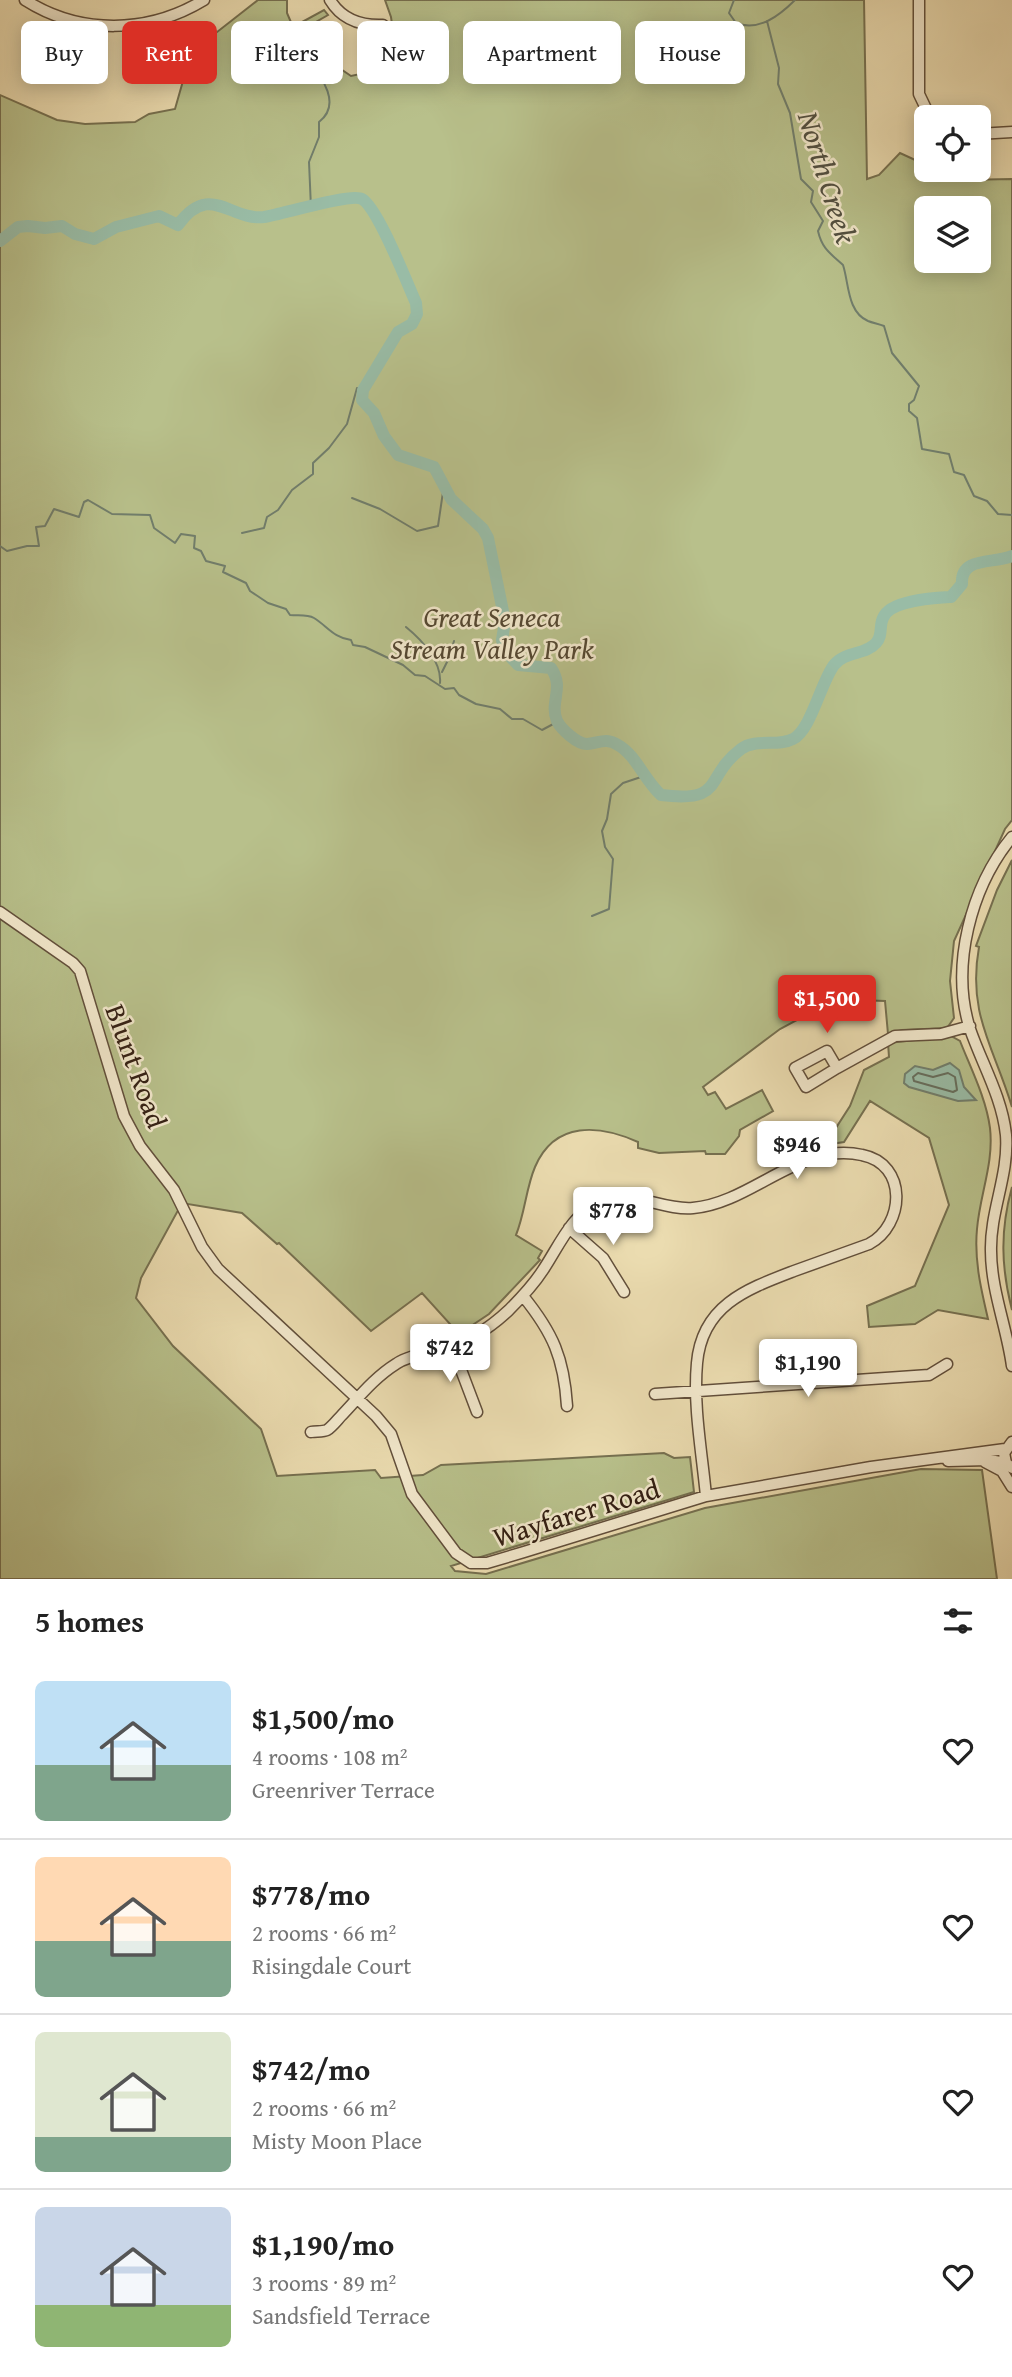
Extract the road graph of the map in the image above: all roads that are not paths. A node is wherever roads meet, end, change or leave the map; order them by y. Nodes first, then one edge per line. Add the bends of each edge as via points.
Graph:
1 (25, 0) edge
2 (204, 0) edge
3 (330, 0) edge
4 (919, 0) edge
5 (357, 23) edge
6 (924, 105) edge
7 (1012, 132) edge
8 (991, 133) edge
9 (1012, 837) edge
10 (0, 912) edge
11 (970, 1027) junction
12 (837, 1068) dead end
13 (569, 1228) junction
14 (239, 1288) joint
15 (624, 1293) dead end
16 (523, 1296) junction
17 (452, 1346) junction
18 (947, 1364) dead end
19 (1012, 1366) edge
20 (697, 1392) junction
21 (655, 1394) dead end
22 (358, 1398) junction
23 (567, 1406) dead end
24 (477, 1412) dead end
25 (1012, 1430) edge
26 (311, 1432) dead end
27 (1009, 1445) edge
28 (930, 1461) junction
29 (981, 1461) junction
30 (1010, 1467) edge
31 (1012, 1487) edge
32 (706, 1496) junction

1 - 2 street via 67,20 111,27 167,18
3 - 5 street
4 - 6 street via 919,94
7 - 8 street
9 - 11 street via 987,875 969,931 963,980
10 - 14 street, Blunt Road via 79,971 132,1132 174,1190 207,1255
11 - 12 street via 942,1034 895,1036
11 - 19 street via 1005,1128 1005,1166 991,1252
13 - 15 street via 603,1258
13 - 16 street
13 - 20 street via 600,1201 629,1198 679,1208 708,1206 819,1157 862,1154 887,1171 898,1201 886,1231 869,1244 751,1287 720,1310 702,1340
14 - 22 street, Wayfarer Road
16 - 17 street via 489,1326
16 - 23 street via 557,1346
17 - 22 street via 398,1363
17 - 24 street
18 - 20 street via 929,1375
20 - 21 street
20 - 32 street
22 - 26 street via 327,1430
22 - 32 street, Wayfarer Road via 391,1434 403,1473 430,1520 456,1553 471,1563 487,1563
25 - 27 street
27 - 28 street, Wayfarer Road
27 - 30 street
28 - 29 street, Wayfarer Road
28 - 32 street, Wayfarer Road
29 - 30 street, Wayfarer Road
29 - 31 street via 1002,1471

